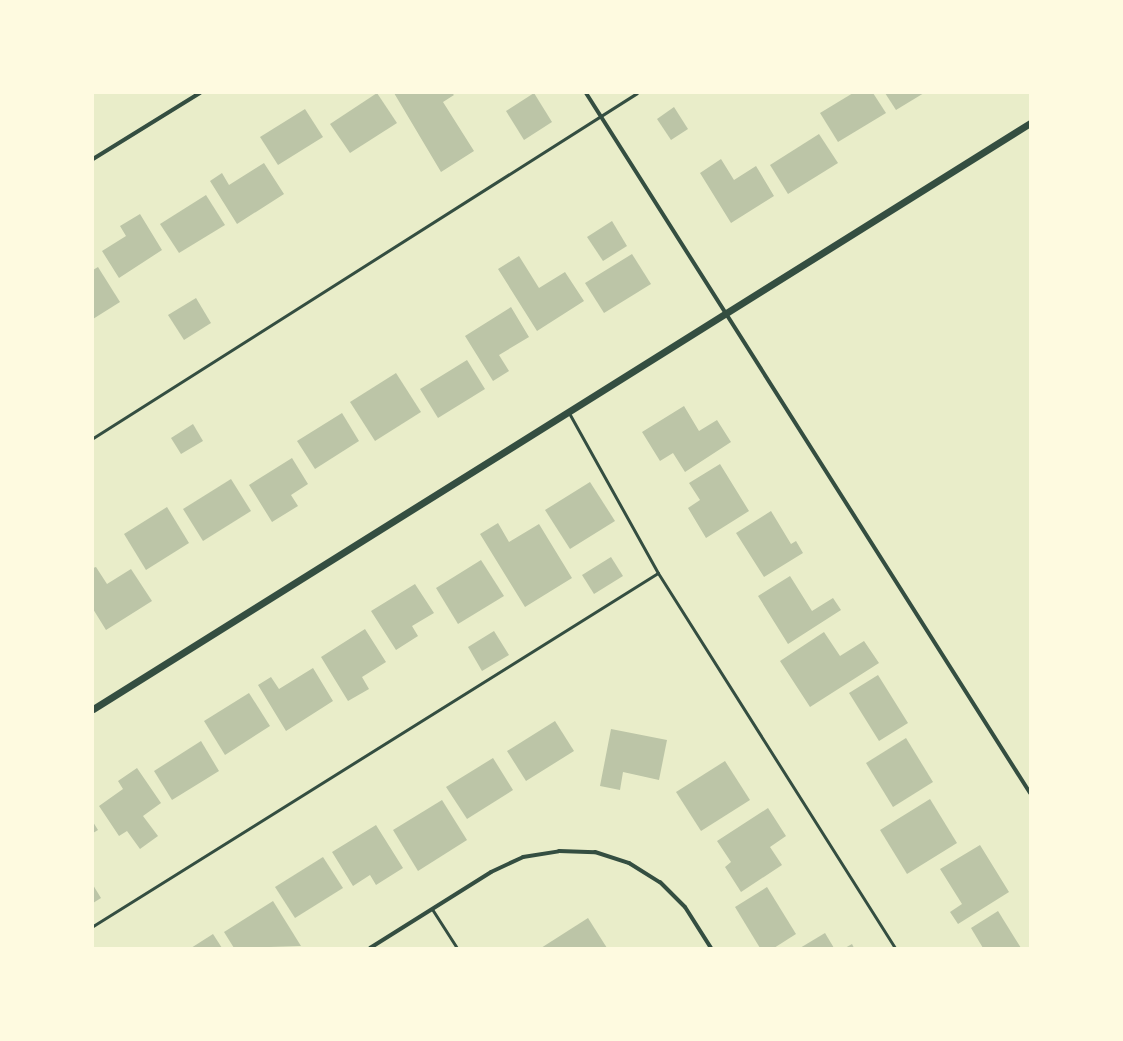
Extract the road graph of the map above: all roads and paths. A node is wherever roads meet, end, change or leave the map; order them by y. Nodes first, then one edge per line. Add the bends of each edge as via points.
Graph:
1 (200, 93) edge
2 (586, 93) edge
3 (637, 93) edge
4 (600, 115) junction
5 (1030, 123) edge
6 (93, 159) edge
7 (726, 315) junction
8 (569, 413) junction
9 (93, 438) edge
10 (658, 573) junction
11 (93, 709) edge
12 (1030, 793) edge
13 (432, 909) junction
14 (93, 926) edge
15 (370, 948) edge
16 (457, 948) edge
17 (711, 948) edge
18 (895, 948) edge

1 - 6 street
2 - 4 street
3 - 4 lane
4 - 7 street
4 - 9 lane
5 - 7 street
7 - 8 street
7 - 12 street
8 - 10 lane
8 - 11 street
10 - 14 lane
10 - 18 lane
13 - 15 street
13 - 16 lane
13 - 17 street via 491,872 523,858 559,850 595,852 629,863 660,882 685,907

